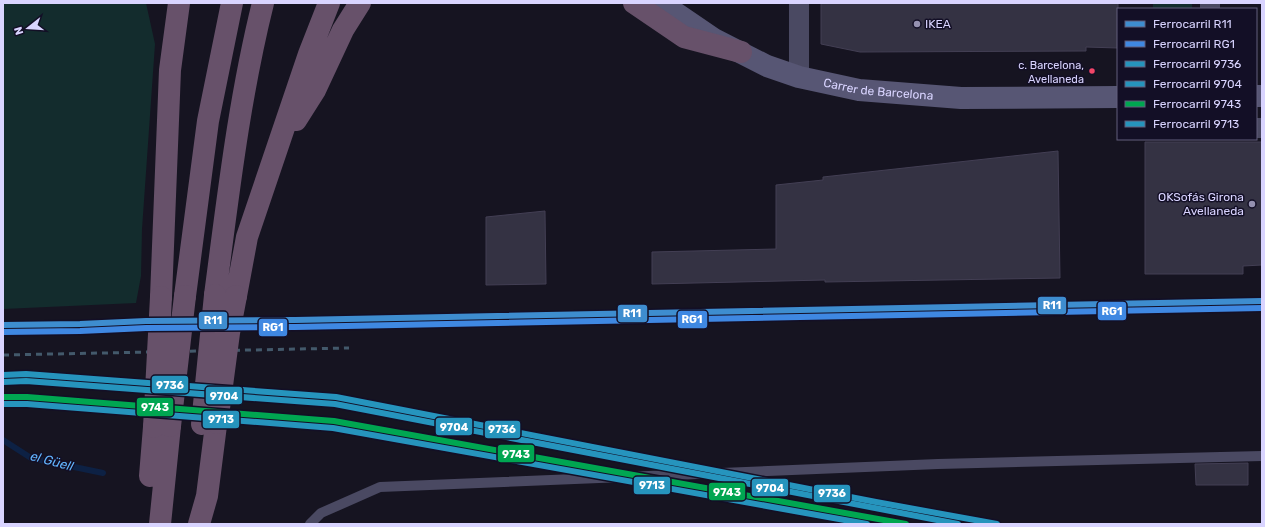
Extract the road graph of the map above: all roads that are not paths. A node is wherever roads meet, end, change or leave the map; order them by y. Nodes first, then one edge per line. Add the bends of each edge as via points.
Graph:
1 (171, 3) edge
2 (179, 3) edge
3 (232, 3) edge
4 (262, 3) edge
5 (329, 3) edge
6 (360, 3) edge
7 (634, 3) edge
8 (660, 3) edge
9 (799, 3) edge
10 (176, 28) junction
11 (741, 52) junction
12 (799, 77) junction
13 (1117, 97) edge
14 (277, 150) junction
15 (226, 295) junction
16 (209, 424) junction
17 (162, 427) junction
18 (1262, 456) edge
19 (150, 524) edge
20 (160, 524) edge
21 (192, 524) edge
22 (199, 524) edge
23 (310, 524) edge

1 - 10 highway
2 - 10 highway
3 - 17 highway, bridge via 208,121 186,296
4 - 15 highway via 239,121
5 - 14 highway
6 - 14 highway via 343,30 315,90
7 - 11 highway via 684,37
8 - 11 main road, Carrer de Barcelona via 714,39
9 - 12 street
10 - 17 highway, bridge via 170,70 161,297
11 - 12 main road, Carrer de Barcelona via 767,66
12 - 13 main road, Carrer de Barcelona via 859,90 961,98
14 - 15 highway
15 - 16 highway, bridge
16 - 21 highway
16 - 22 highway via 207,496
17 - 19 highway via 149,498
17 - 20 highway
18 - 23 lane via 938,464 380,487 320,512

